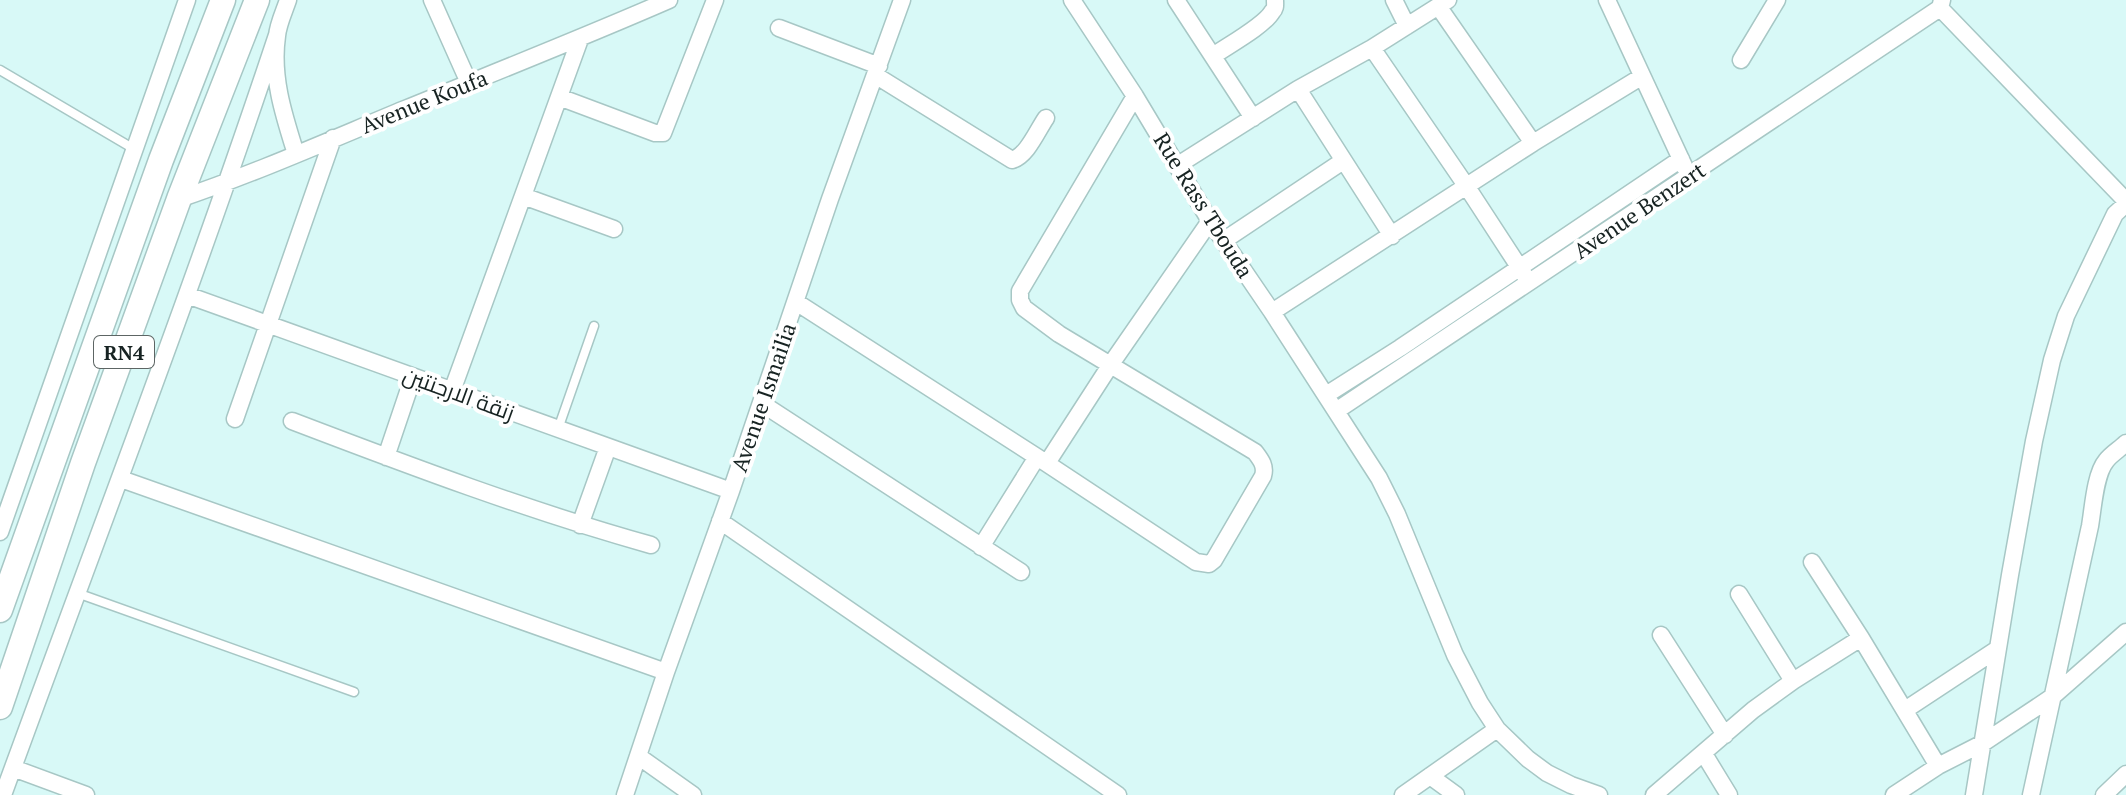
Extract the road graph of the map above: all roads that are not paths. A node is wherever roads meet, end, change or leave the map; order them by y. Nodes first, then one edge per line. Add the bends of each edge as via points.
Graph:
1 (187, 0) edge
2 (223, 0) edge
3 (257, 0) edge
4 (288, 0) edge
5 (432, 0) edge
6 (669, 0) edge
7 (715, 0) edge
8 (902, 0) edge
9 (1072, 0) edge
10 (1176, 0) edge
11 (1275, 0) edge
12 (1394, 0) edge
13 (1607, 0) edge
14 (1777, 0) edge
15 (1443, 3) edge
16 (1941, 4) edge
17 (1407, 26) junction
18 (779, 28) dead end
19 (277, 35) junction
20 (580, 39) junction
21 (1372, 48) junction
22 (1213, 56) junction
23 (1741, 60) dead end
24 (0, 70) edge
25 (877, 70) junction
26 (1641, 77) junction
27 (469, 83) junction
28 (1298, 89) junction
29 (1135, 96) junction
30 (559, 97) junction
31 (1046, 118) dead end
32 (1253, 118) junction
33 (333, 138) junction
34 (1533, 143) junction
35 (135, 149) junction
36 (296, 154) junction
37 (1681, 159) junction
38 (1343, 161) junction
39 (1178, 165) junction
40 (1689, 177) junction
41 (228, 183) junction
42 (1467, 187) junction
43 (523, 196) junction
44 (179, 199) junction
45 (2126, 202) edge
46 (1210, 221) junction
47 (614, 229) dead end
48 (1392, 236) junction
49 (1223, 241) junction
50 (1520, 267) junction
51 (1530, 283) junction
52 (187, 295) junction
53 (796, 302) junction
54 (1272, 312) junction
55 (269, 324) junction
56 (594, 326) dead end
57 (1111, 364) junction
58 (413, 377) junction
59 (452, 391) junction
60 (1326, 395) junction
61 (761, 403) junction
62 (1336, 411) junction
63 (235, 419) dead end
64 (292, 421) dead end
65 (558, 429) junction
66 (2126, 443) edge
67 (608, 447) junction
68 (386, 457) junction
69 (1042, 460) junction
70 (121, 479) junction
71 (731, 491) junction
72 (720, 521) junction
73 (580, 525) junction
74 (0, 532) edge
75 (651, 545) dead end
76 (981, 547) junction
77 (1812, 562) dead end
78 (1021, 572) dead end
79 (77, 593) junction
80 (1739, 594) dead end
81 (0, 610) edge
82 (2126, 632) edge
83 (1661, 635) dead end
84 (1861, 638) junction
85 (1996, 650) junction
86 (666, 672) junction
87 (1793, 681) junction
88 (354, 692) dead end
89 (2052, 697) junction
90 (0, 707) edge
91 (1905, 710) junction
92 (1497, 729) junction
93 (1725, 735) junction
94 (1983, 743) junction
95 (1704, 754) junction
96 (638, 756) junction
97 (1938, 766) junction
98 (13, 768) junction
99 (2126, 774) edge
100 (1430, 776) junction
101 (1096, 788) edge
102 (3, 795) edge
103 (86, 795) edge
104 (625, 795) edge
105 (693, 795) edge
106 (1118, 795) edge
107 (1403, 795) edge
108 (1456, 795) edge
109 (1599, 795) edge
110 (1654, 795) edge
111 (1729, 795) edge
112 (1894, 795) edge
113 (1974, 795) edge
114 (2031, 795) edge
115 (2104, 795) edge

1 - 35 street
2 - 81 main road, RN4
3 - 44 main road, RN4
4 - 19 street
5 - 27 street
6 - 20 street, Avenue Koufa
7 - 30 street via 663,133
8 - 25 street, Avenue Ismailia
9 - 29 street, Rue Rass Tbouda
10 - 22 street
11 - 22 street via 1264,21
12 - 17 street
13 - 26 street
14 - 23 street
15 - 17 street
15 - 34 street
16 - 40 street, Avenue Benzert
16 - 45 street, Avenue Benzert
17 - 21 street
18 - 25 street
19 - 36 street via 281,105
19 - 41 street
20 - 27 street, Avenue Koufa
20 - 30 street
21 - 28 street
21 - 42 street
22 - 32 street
24 - 35 lane
25 - 31 street via 1012,160
25 - 53 street, Avenue Ismailia
26 - 34 street
26 - 37 street
27 - 33 street, Avenue Koufa
28 - 32 street
28 - 38 street
29 - 39 street, Rue Rass Tbouda
29 - 57 street via 1020,291 1024,308
30 - 43 street
32 - 39 street
33 - 36 street, Avenue Koufa
33 - 55 street
34 - 42 street
35 - 74 street
36 - 41 street, Avenue Koufa
37 - 40 street
37 - 50 street, Avenue Benzert
38 - 48 street
38 - 49 street
39 - 46 street, Rue Rass Tbouda
40 - 51 street, Avenue Benzert
41 - 44 street, Avenue Koufa
41 - 52 street
42 - 48 street
42 - 50 street
43 - 47 street
43 - 59 street
44 - 90 main road, RN4
45 - 85 street via 2115,214 2066,316 2052,360
46 - 49 street, Rue Rass Tbouda
46 - 57 street
48 - 54 street
49 - 54 street, Rue Rass Tbouda
50 - 51 street
50 - 60 street, Avenue Benzert
51 - 62 street, Avenue Benzert
52 - 55 street, زنقة الارجنتين
52 - 70 street
53 - 61 street, Avenue Ismailia
53 - 69 street
54 - 60 street, Rue Rass Tbouda
55 - 58 street, زنقة الارجنتين
55 - 63 street
56 - 65 lane
57 - 69 street
57 - 69 street via 1260,459 1263,476 1214,560 1196,562
58 - 59 street, زنقة الارجنتين
58 - 68 street
59 - 65 street, زنقة الارجنتين
60 - 62 street, Rue Rass Tbouda
61 - 71 street, Avenue Ismailia
61 - 76 street
62 - 92 street, Rue Rass Tbouda via 1379,478 1455,655
64 - 68 street
65 - 67 street, زنقة الارجنتين
66 - 89 street via 2102,467
67 - 71 street, زنقة الارجنتين
67 - 73 street
68 - 73 street
69 - 76 street
70 - 79 street
70 - 86 street
71 - 72 street, Avenue Ismailia
72 - 86 street, Avenue Ismailia
72 - 101 street
73 - 75 street
76 - 78 street
77 - 84 street
79 - 88 lane
79 - 98 street
80 - 87 street
82 - 89 street
83 - 93 street
84 - 87 street
84 - 91 street
85 - 91 street
85 - 94 street
86 - 96 street, Avenue Ismailia
87 - 93 street
89 - 94 street
89 - 114 street
91 - 97 street
92 - 100 street
92 - 109 street, Rue Rass Tbouda via 1547,773
93 - 95 street
94 - 97 street
94 - 113 street
95 - 110 street
95 - 111 street
96 - 104 street, Avenue Ismailia
96 - 105 street
97 - 112 street
98 - 102 street
98 - 103 street
99 - 115 street
100 - 107 street
100 - 108 street
101 - 106 street

